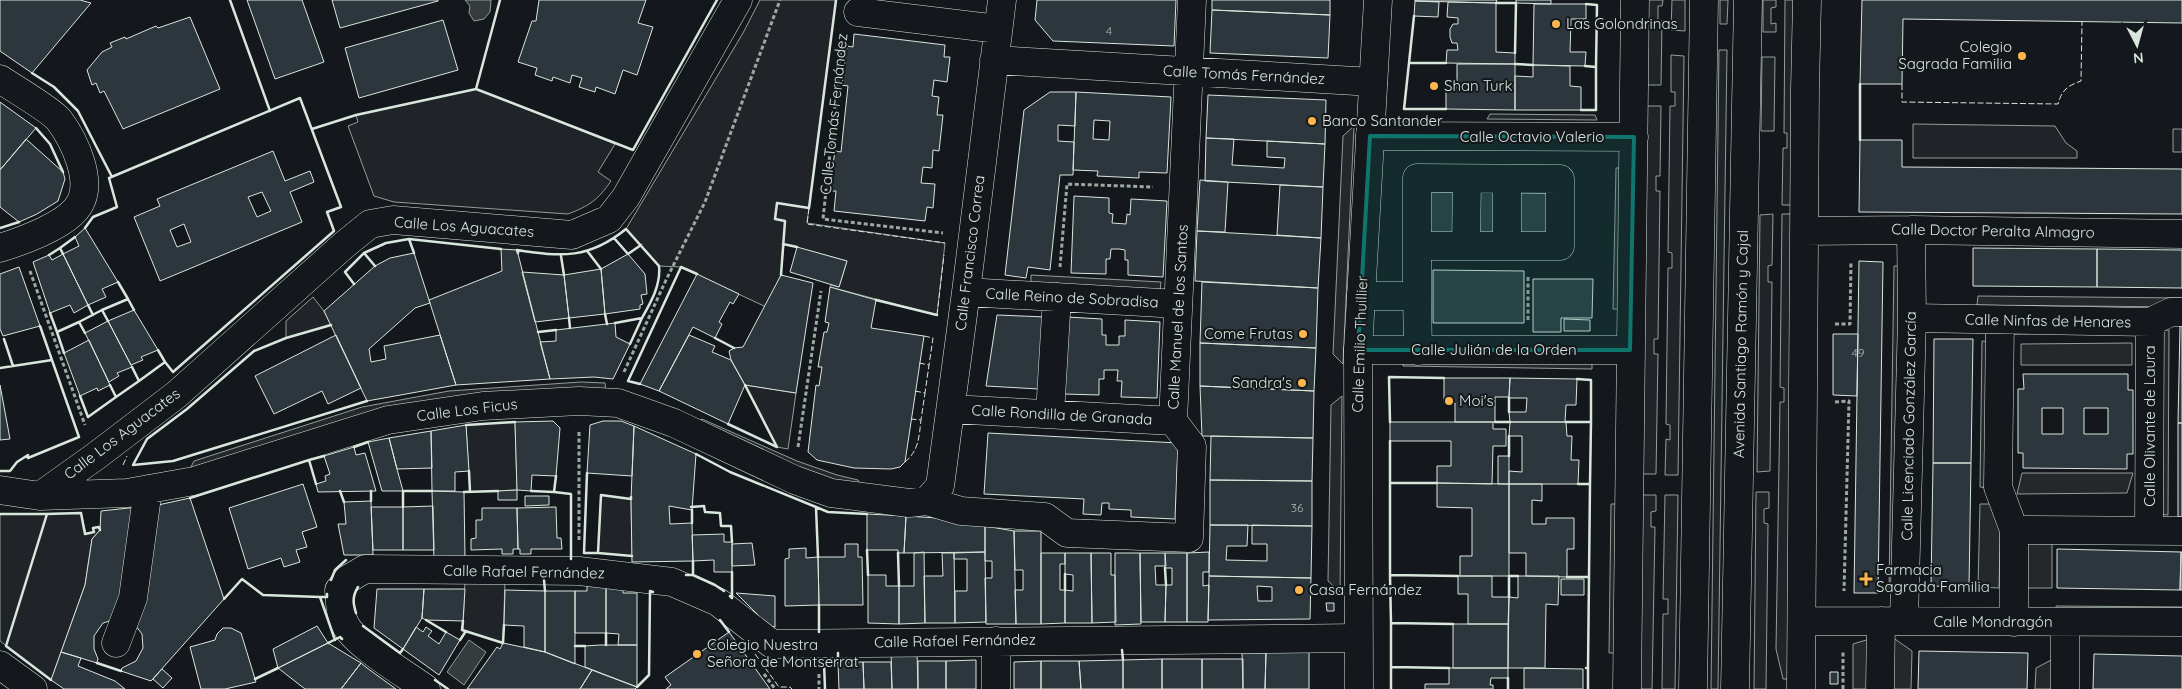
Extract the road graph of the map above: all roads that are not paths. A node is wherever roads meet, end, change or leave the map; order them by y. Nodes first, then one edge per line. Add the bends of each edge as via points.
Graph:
1 (738, 0) edge
2 (1002, 0) edge
3 (1192, 0) edge
4 (1378, 0) edge
5 (1635, 0) edge
6 (1704, 0) edge
7 (1748, 0) edge
8 (1807, 0) edge
9 (858, 12) road end
10 (998, 29) junction
11 (994, 60) junction
12 (1189, 72) junction
13 (0, 79) edge
14 (1373, 82) junction
15 (1370, 136) junction
16 (1486, 136) junction
17 (1634, 137) junction
18 (1487, 179) junction
19 (1911, 230) junction
20 (1804, 231) junction
21 (2182, 234) edge
22 (1417, 246) junction
23 (1466, 246) junction
24 (1506, 246) junction
25 (0, 248) edge
26 (966, 292) junction
27 (1361, 296) junction
28 (1417, 296) junction
29 (1057, 297) junction
30 (1178, 304) junction
31 (2182, 312) edge
32 (1912, 318) junction
33 (2000, 321) junction
34 (2150, 322) junction
35 (1358, 350) junction
36 (1630, 350) junction
37 (1418, 351) junction
38 (951, 409) junction
39 (1050, 414) junction
40 (1173, 420) junction
41 (148, 489) junction
42 (0, 490) edge
43 (40, 496) junction
44 (926, 501) junction
45 (2014, 530) junction
46 (2149, 531) junction
47 (2182, 531) edge
48 (1803, 621) junction
49 (1892, 621) junction
50 (2014, 622) junction
51 (2065, 622) junction
52 (2182, 622) edge
53 (1358, 638) junction
54 (996, 640) junction
55 (116, 642) dead end
56 (0, 665) edge
57 (33, 689) edge
58 (426, 689) edge
59 (996, 689) edge
60 (1359, 689) edge
61 (1627, 689) edge
62 (1693, 689) edge
63 (1735, 689) edge
64 (1801, 689) edge
65 (1880, 689) edge
66 (2065, 689) edge

1 - 43 street, Calle Los Aguacates via 626,197 609,219 572,235 392,220 370,224 176,395
2 - 10 street, Calle Francisco Correa
3 - 12 street, Calle Manuel de los Santos
4 - 14 street, Calle Emilio Thuillier
5 - 17 street
6 - 62 street
7 - 63 street, Avenida Santiago Ramón y Cajal
8 - 20 street
9 - 10 street
10 - 11 street, Calle Francisco Correa
11 - 12 street, Calle Tomás Fernández
11 - 26 street, Calle Francisco Correa
12 - 14 street, Calle Tomás Fernández
12 - 30 street, Calle Manuel de los Santos
13 - 25 street via 58,119 82,161 84,195 78,206 60,221 20,242
14 - 15 street, Calle Emilio Thuillier
15 - 16 street, Calle Octavio Valerio
15 - 27 street, Calle Emilio Thuillier
16 - 17 street, Calle Octavio Valerio
16 - 18 street
17 - 36 street
18 - 22 street via 1418,178
18 - 23 street
18 - 24 street
18 - 24 street via 1560,179 1560,246
19 - 20 street, Calle Doctor Peralta Almagro
19 - 21 street, Calle Doctor Peralta Almagro
19 - 32 street, Calle Licenciado González García
20 - 48 street
22 - 23 street
22 - 28 street
23 - 24 street
26 - 29 street, Calle Reino de Sobradisa
26 - 38 street, Calle Francisco Correa
27 - 28 street
27 - 35 street, Calle Emilio Thuillier
28 - 37 street
29 - 30 street, Calle Reino de Sobradisa
29 - 39 street
30 - 40 street, Calle Manuel de los Santos
31 - 34 street, Calle Ninfas de Henares via 2171,312
32 - 33 street, Calle Ninfas de Henares
32 - 49 street, Calle Licenciado González García
33 - 34 street, Calle Ninfas de Henares
33 - 45 street via 1998,487
34 - 46 street, Calle Olivante de Laura
35 - 37 street, Calle Julián de la Orden
35 - 53 street, Calle Emilio Thuillier
36 - 37 street, Calle Julián de la Orden
36 - 61 street
38 - 39 street, Calle Rondilla de Granada
38 - 44 street, Calle Francisco Correa via 940,486
39 - 40 street, Calle Rondilla de Granada
40 - 44 street, Calle Manuel de los Santos via 1192,446 1188,538 1067,534 1045,517 961,511
41 - 43 street, Calle Los Ficus via 127,493
41 - 44 street, Calle Los Ficus via 194,481 388,420 483,406 579,401 618,403 674,423 795,480 832,493 909,503
41 - 55 street via 133,598
42 - 43 street, Calle Los Ficus
45 - 46 street
45 - 50 street
46 - 47 street
48 - 49 street, Calle Mondragón
48 - 64 street
49 - 50 street, Calle Mondragón
49 - 65 street, Calle Licenciado González García
50 - 51 street, Calle Mondragón
51 - 52 street, Calle Mondragón
51 - 66 street
53 - 54 street, Calle Rafael Fernández
53 - 60 street, Calle Emilio Thuillier
54 - 58 street, Calle Rafael Fernández via 772,644 718,602 672,582 579,571 365,569 348,579 339,590 346,626 360,642
54 - 59 street
56 - 57 street

